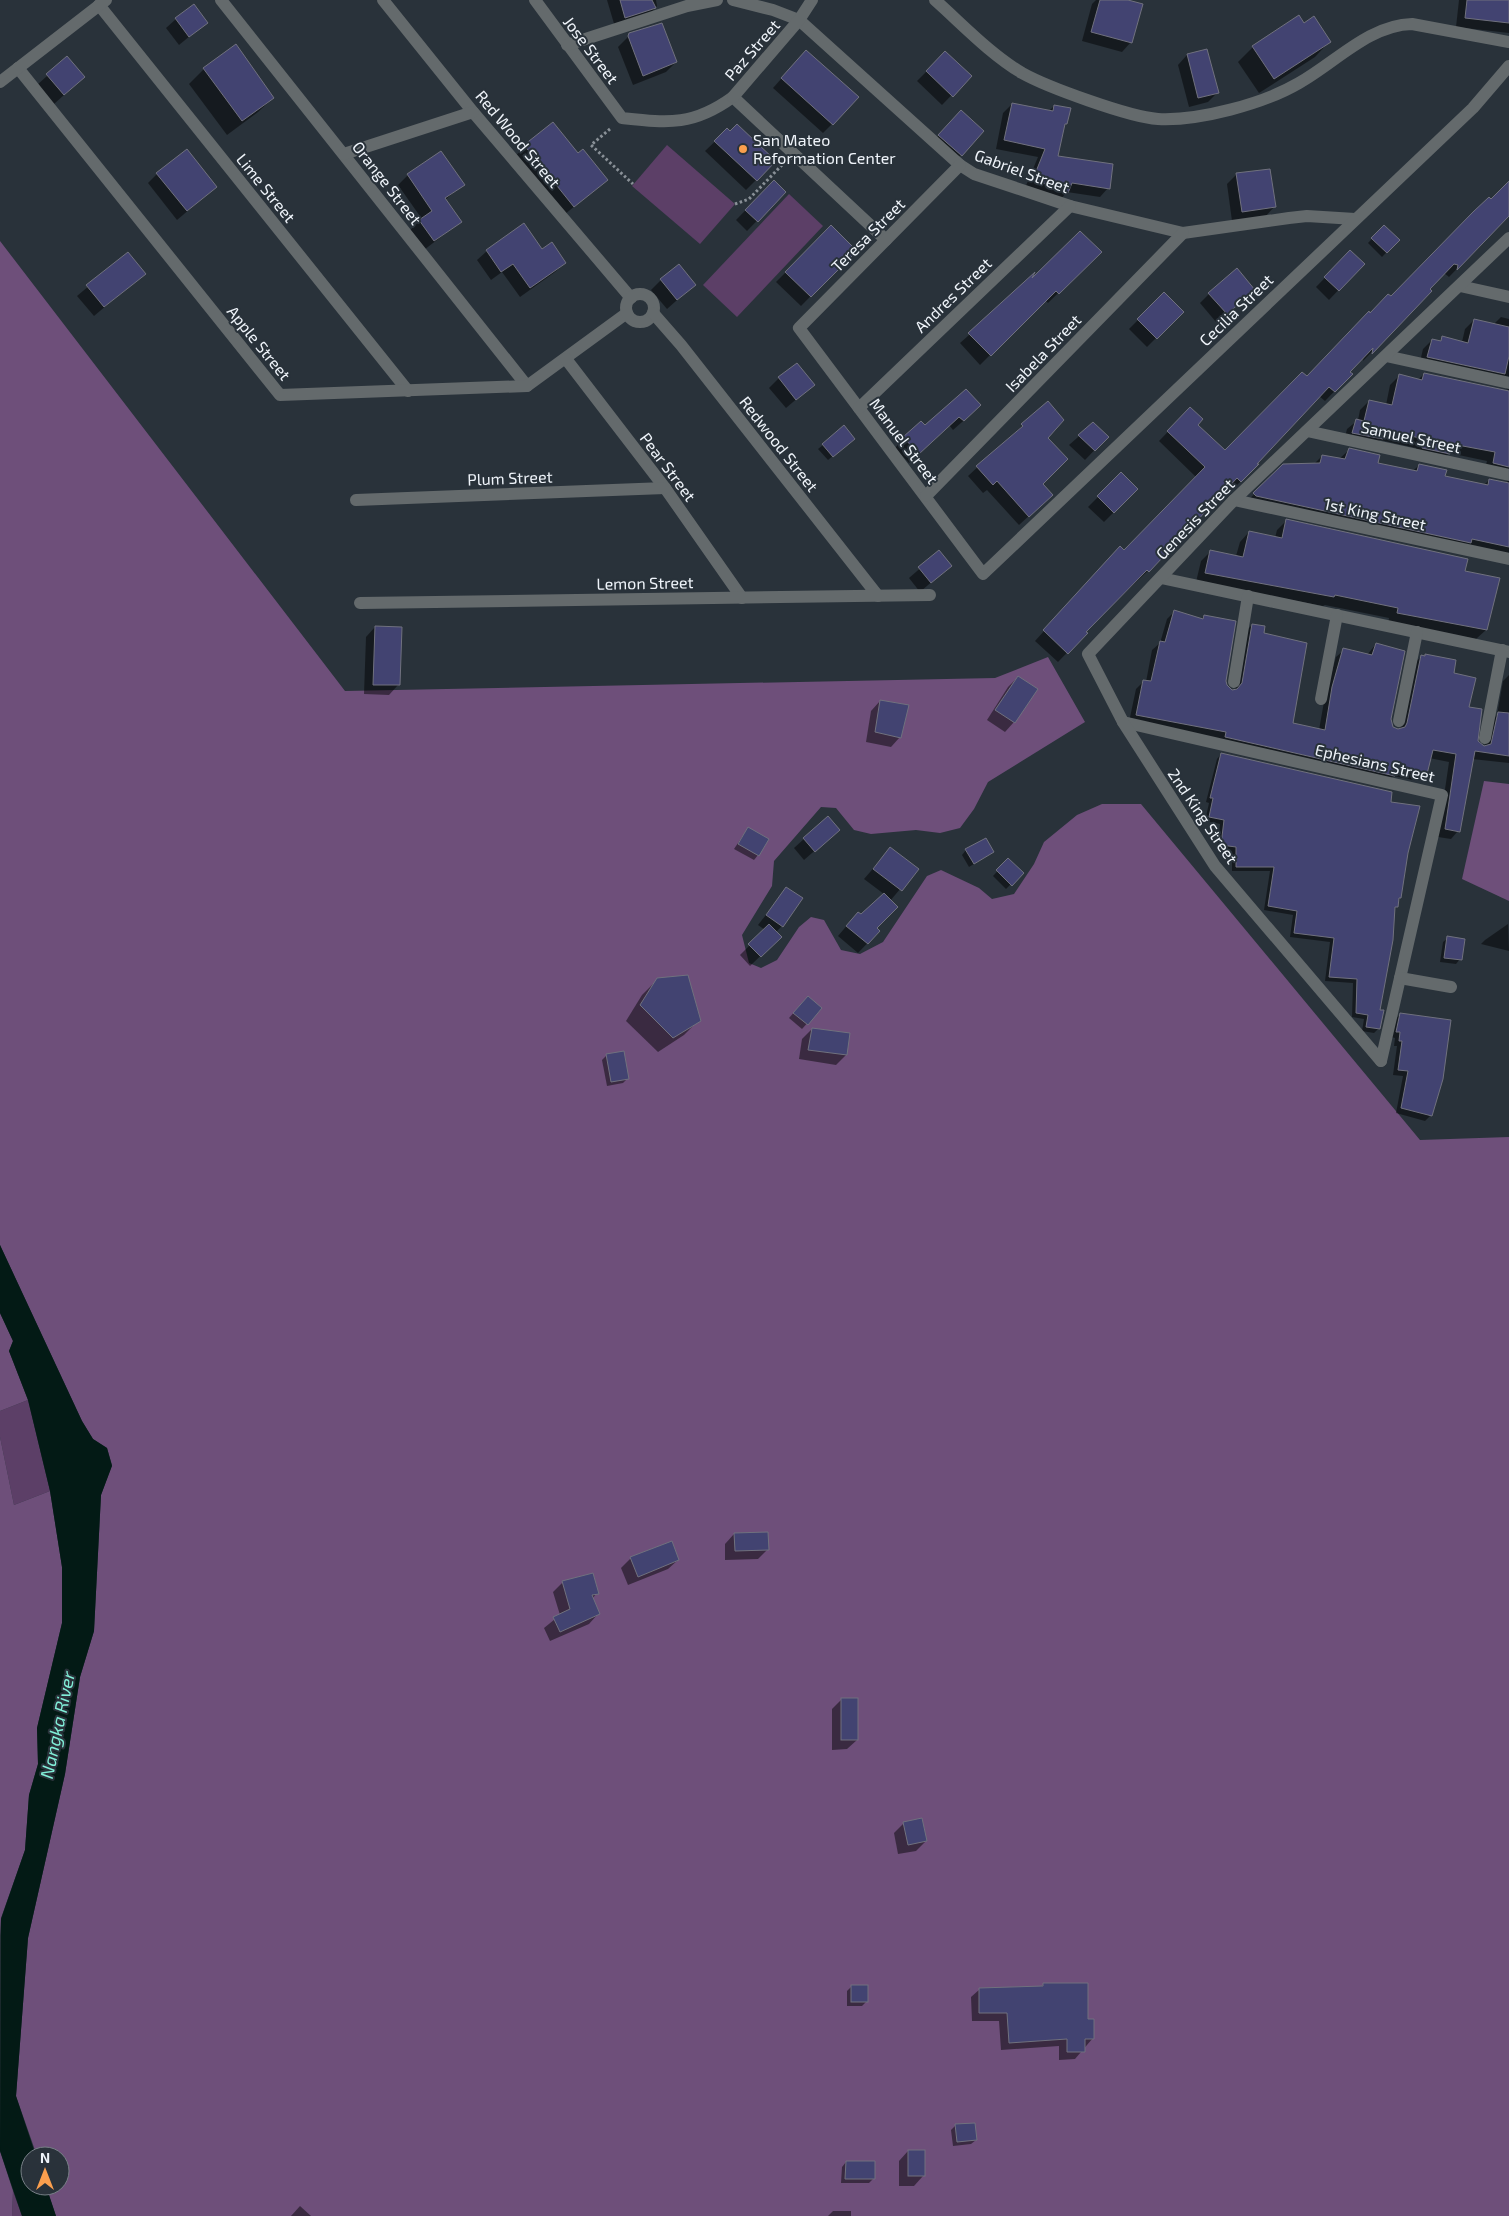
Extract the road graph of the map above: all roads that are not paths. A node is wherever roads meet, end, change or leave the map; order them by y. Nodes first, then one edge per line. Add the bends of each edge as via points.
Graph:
1 (221, 0) edge
2 (383, 0) edge
3 (535, 0) edge
4 (717, 0) edge
5 (733, 0) edge
6 (812, 0) edge
7 (935, 0) edge
8 (103, 3) edge
9 (799, 20) junction
10 (1509, 42) edge
11 (567, 45) junction
12 (1509, 66) edge
13 (18, 68) junction
14 (0, 82) edge
15 (732, 97) junction
16 (473, 112) junction
17 (622, 118) joint
18 (344, 154) junction
19 (960, 166) junction
20 (1070, 206) junction
21 (1355, 219) junction
22 (1183, 233) junction
23 (1509, 238) edge
24 (886, 240) junction
25 (1460, 286) junction
26 (1509, 297) edge
27 (631, 298) junction
28 (627, 313) junction
29 (654, 313) junction
30 (799, 328) joint
31 (1386, 356) junction
32 (566, 359) junction
33 (1509, 383) edge
34 (527, 386) junction
35 (408, 391) junction
36 (859, 408) junction
37 (1306, 431) junction
38 (1509, 475) edge
39 (665, 488) junction
40 (926, 496) junction
41 (356, 500) dead end
42 (1234, 500) junction
43 (1509, 559) edge
44 (983, 574) joint
45 (1162, 578) junction
46 (930, 595) dead end
47 (878, 596) junction
48 (1248, 596) junction
49 (742, 598) junction
50 (360, 603) dead end
51 (1336, 615) junction
52 (1417, 632) junction
53 (1506, 651) edge
54 (1234, 682) dead end
55 (1321, 699) dead end
56 (1399, 721) dead end
57 (1123, 722) junction
58 (1485, 738) dead end
59 (1400, 978) junction
60 (1450, 987) dead end
61 (1382, 1061) joint

1 - 18 street, Orange Street
2 - 16 street, Red Wood Street
3 - 11 street, Jose Street
4 - 11 street via 670,11
5 - 9 street, Gabriel Street
6 - 9 street, Paz Street
7 - 10 street via 1021,72 1092,100 1155,119 1200,116 1258,103 1279,94 1372,36 1398,25 1422,26
8 - 13 street
8 - 35 street, Lime Street
9 - 15 street, Paz Street
9 - 19 street, Gabriel Street
11 - 17 street, Jose Street
12 - 21 street, Cecilia Street via 1473,108
13 - 14 street
13 - 35 street, Apple Street via 280,395
15 - 17 street, Paz Street via 706,114 684,121
15 - 24 street
16 - 18 street
16 - 27 street, Red Wood Street
18 - 34 street, Orange Street
19 - 20 street, Gabriel Street via 974,174
19 - 24 street, Teresa Street
20 - 22 street, Gabriel Street
20 - 36 street, Andres Street
21 - 22 street, Gabriel Street via 1298,217
21 - 44 street, Cecilia Street
22 - 40 street, Isabela Street
23 - 25 street, Genesis Street
24 - 30 street, Teresa Street
25 - 26 street
25 - 31 street, Genesis Street
27 - 28 street
27 - 29 street via 648,297
28 - 29 street via 637,322 650,319
28 - 32 street
29 - 47 street, Redwood Street
30 - 36 street, Manuel Street
31 - 33 street
31 - 37 street, Genesis Street
32 - 34 street
32 - 39 street, Pear Street
34 - 35 street, Apple Street
36 - 40 street, Manuel Street
37 - 38 street, Samuel Street
37 - 42 street, Genesis Street
39 - 41 street, Plum Street
39 - 49 street, Pear Street
40 - 44 street, Manuel Street
42 - 43 street, 1st King Street
42 - 45 street, Genesis Street
45 - 48 street, Genesis Street
45 - 57 street, 2nd King Street via 1088,654
46 - 47 street, Lemon Street
47 - 49 street, Lemon Street
48 - 51 street, Genesis Street
48 - 54 street
49 - 50 street, Lemon Street
51 - 52 street, Genesis Street
51 - 55 street
52 - 53 street, Genesis Street
52 - 56 street
53 - 58 street
57 - 59 street, Ephesians Street via 1442,795
57 - 61 street, 2nd King Street via 1215,866
59 - 60 street
59 - 61 street, Ephesians Street

